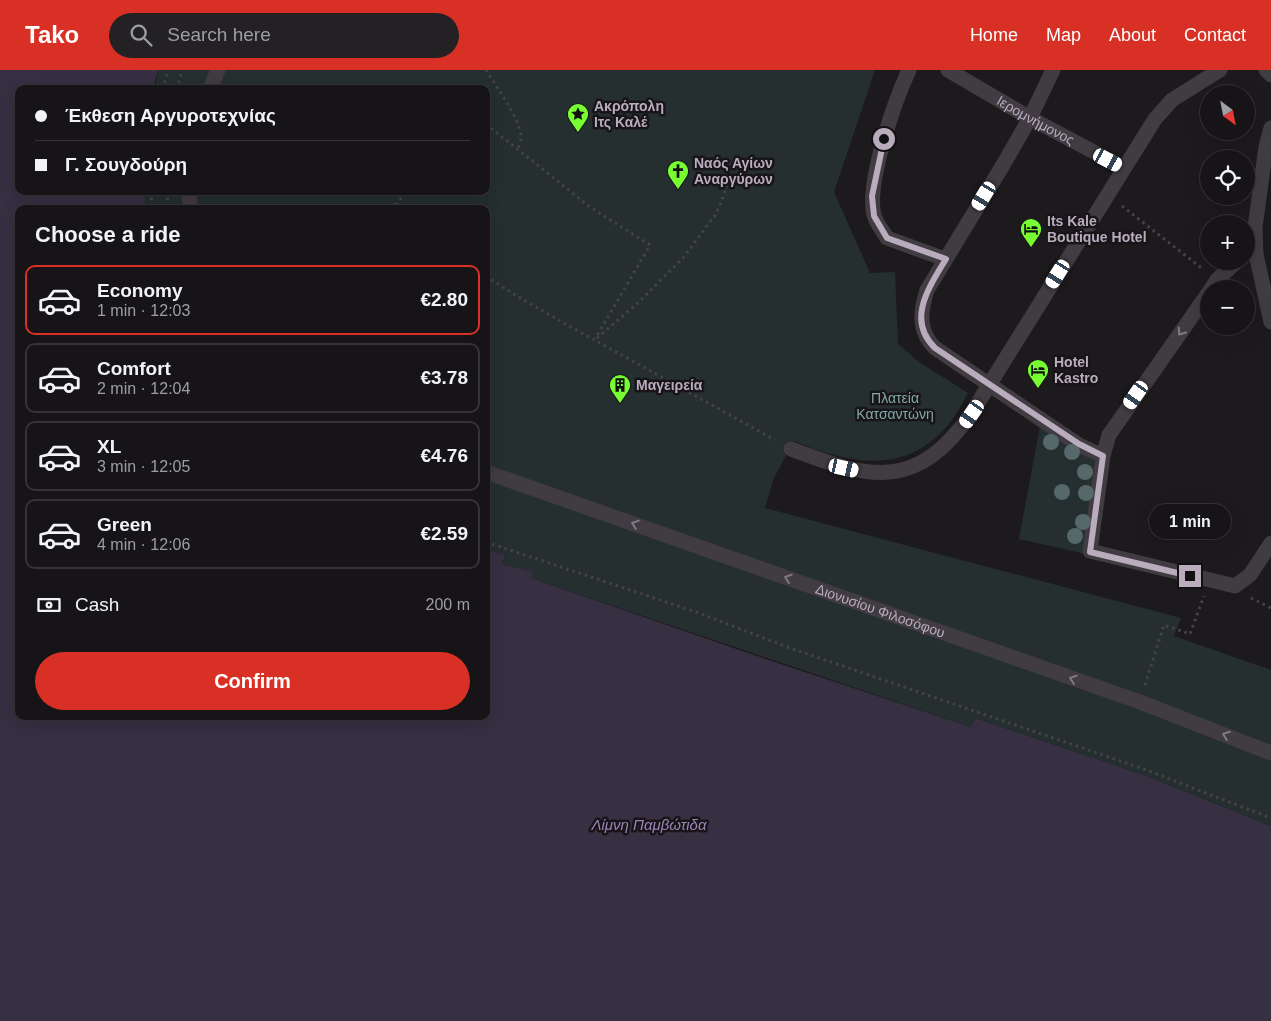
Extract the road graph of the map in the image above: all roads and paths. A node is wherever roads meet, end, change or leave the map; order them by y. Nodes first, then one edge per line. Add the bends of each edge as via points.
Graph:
1 (168, 70) edge
2 (182, 70) edge
3 (218, 70) edge
4 (486, 70) edge
5 (909, 70) edge
6 (948, 70) edge
7 (1053, 70) edge
8 (1220, 70) edge
9 (1266, 70) edge
10 (1271, 75) edge
11 (164, 85) edge
12 (178, 85) edge
13 (212, 85) edge
14 (1030, 118) junction
15 (490, 127) edge
16 (1271, 128) edge
17 (518, 149) junction
18 (1124, 168) junction
19 (730, 175) dead end
20 (1108, 195) junction
21 (1255, 222) edge
22 (946, 259) junction
23 (1255, 264) edge
24 (1228, 270) edge
25 (490, 279) edge
26 (1204, 280) edge
27 (1219, 280) edge
28 (1200, 304) edge
29 (1271, 322) edge
30 (595, 339) junction
31 (989, 385) junction
32 (791, 449) joint
33 (1103, 456) junction
34 (490, 473) edge
35 (490, 543) edge
36 (1271, 543) edge
37 (1210, 580) junction
38 (1140, 702) junction
39 (1271, 753) edge
40 (1271, 818) edge

1 - 11 path
2 - 12 path
3 - 13 street
4 - 17 path via 515,120 521,136
5 - 22 street via 882,147 872,196 874,216 887,238
6 - 14 street, Ιερομνήμονος
7 - 14 street
8 - 18 street via 1164,107
9 - 10 street
14 - 18 street, Ιερομνήμονος
14 - 22 street
15 - 17 path
16 - 21 street
17 - 30 path via 590,207 650,244
18 - 20 street
19 - 30 path via 715,215 684,257 634,307
20 - 26 path
20 - 31 street
22 - 31 street via 924,300 921,315 925,334 935,348
23 - 29 street
24 - 27 street
25 - 30 path
28 -> 33 street via 1116,424
30 - 32 path
31 - 32 street via 954,437 932,457 907,470 856,470
31 - 33 street via 1079,444
33 - 37 street via 1090,552
38 -> 34 street, Διονυσίου Φιλοσόφου
35 - 40 path via 1141,768
36 - 37 street via 1250,575 1235,586
37 - 38 path via 1190,634 1164,625
39 -> 38 street, Διονυσίου Φιλοσόφου

